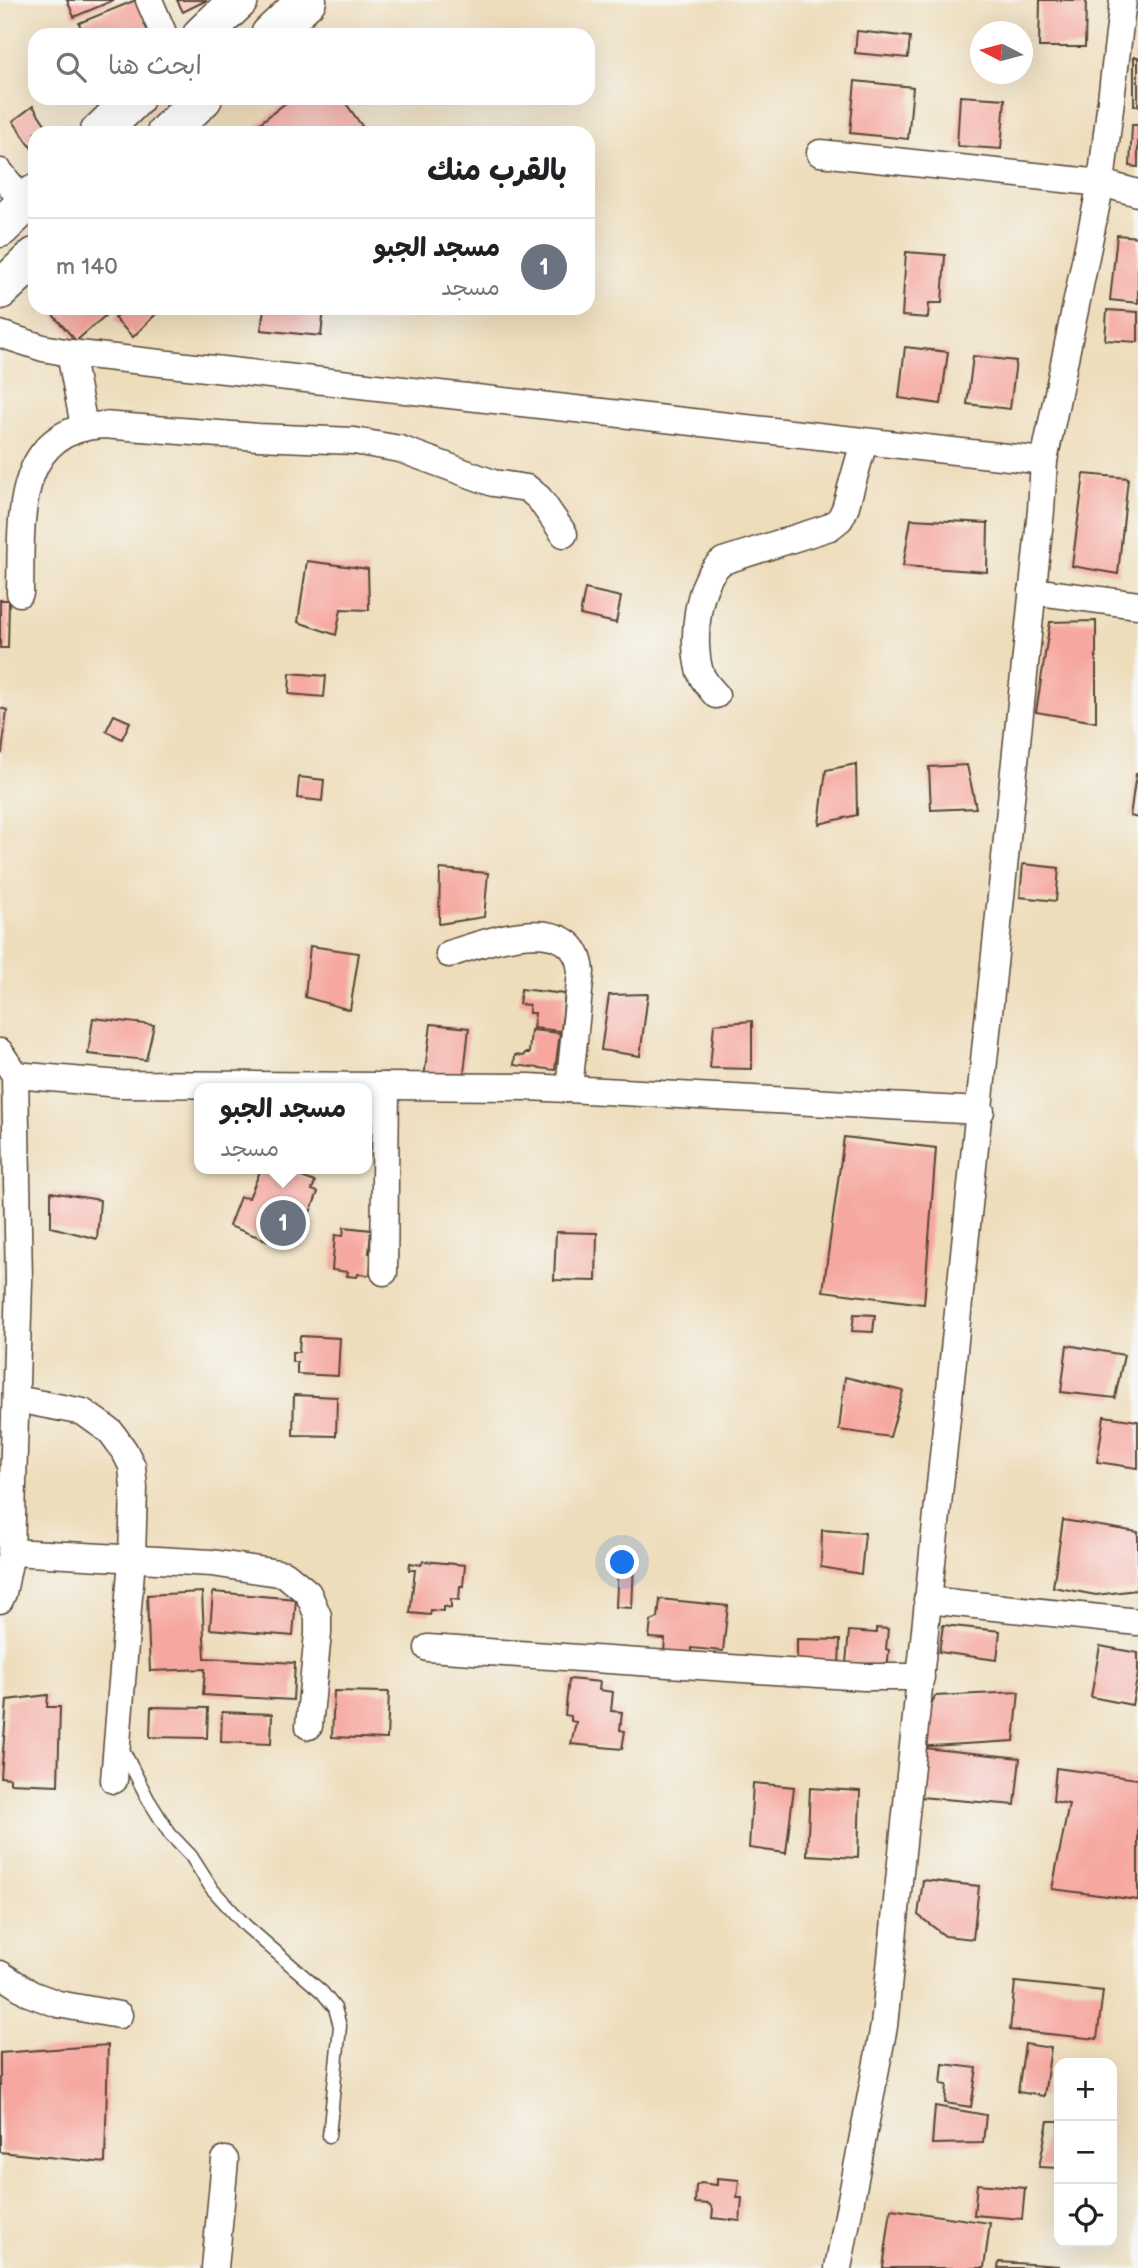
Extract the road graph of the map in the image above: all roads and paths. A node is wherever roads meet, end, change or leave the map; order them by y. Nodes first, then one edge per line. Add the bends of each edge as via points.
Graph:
1 (149, 0) edge
2 (239, 0) edge
3 (307, 0) edge
4 (1123, 0) edge
5 (161, 28) edge
6 (209, 28) edge
7 (277, 28) edge
8 (128, 105) edge
9 (196, 105) edge
10 (106, 126) edge
11 (173, 126) edge
12 (820, 153) dead end
13 (0, 172) edge
14 (1101, 183) junction
15 (1138, 193) edge
16 (20, 209) edge
17 (28, 264) edge
18 (0, 290) edge
19 (0, 334) edge
20 (70, 353) junction
21 (84, 426) junction
22 (863, 442) junction
23 (1044, 461) junction
24 (564, 534) dead end
25 (1032, 591) junction
26 (20, 593) dead end
27 (1138, 605) edge
28 (716, 695) dead end
29 (449, 954) dead end
30 (0, 1052) edge
31 (15, 1075) junction
32 (194, 1085) edge
33 (372, 1086) edge
34 (386, 1086) junction
35 (569, 1089) junction
36 (981, 1111) junction
37 (384, 1272) dead end
38 (16, 1399) junction
39 (11, 1552) junction
40 (132, 1559) junction
41 (0, 1600) edge
42 (928, 1600) junction
43 (1138, 1622) edge
44 (428, 1648) dead end
45 (921, 1677) junction
46 (309, 1726) dead end
47 (118, 1740) junction
48 (114, 1780) dead end
49 (0, 1974) edge
50 (119, 2015) dead end
51 (329, 2136) dead end
52 (225, 2160) dead end
53 (215, 2268) edge
54 (838, 2268) edge

1 - 5 street
2 - 6 main road
3 - 7 main road
4 - 14 street
8 - 10 main road
9 - 11 main road
12 - 14 street
13 - 16 street
14 - 15 street
14 - 23 street
17 - 18 main road
19 - 20 street
20 - 21 street
20 - 22 street
21 - 24 street via 377,444 418,454 493,483 527,488
21 - 26 street via 48,448 26,485
22 - 23 street
22 - 28 street via 840,519 830,527 714,567 701,598 696,648 701,673
23 - 25 street
25 - 27 street
25 - 36 street
29 - 35 street via 511,935 563,939 573,949 581,972
30 - 31 street
31 - 32 street
31 - 38 street
33 - 34 street
34 - 35 street
34 - 37 street
35 - 36 street
36 - 42 street
38 - 39 street
38 - 40 street via 83,1412 111,1432 132,1466
39 - 40 street
39 - 41 street
40 - 46 street via 261,1569 285,1574 308,1593 318,1616
40 - 47 street
42 - 43 street
42 - 45 street
44 - 45 street
45 - 54 street via 884,2026
47 - 48 street
47 - 51 lane via 148,1799 212,1889 335,2008 340,2026
49 - 50 street via 31,1994 58,2004
52 - 53 street

